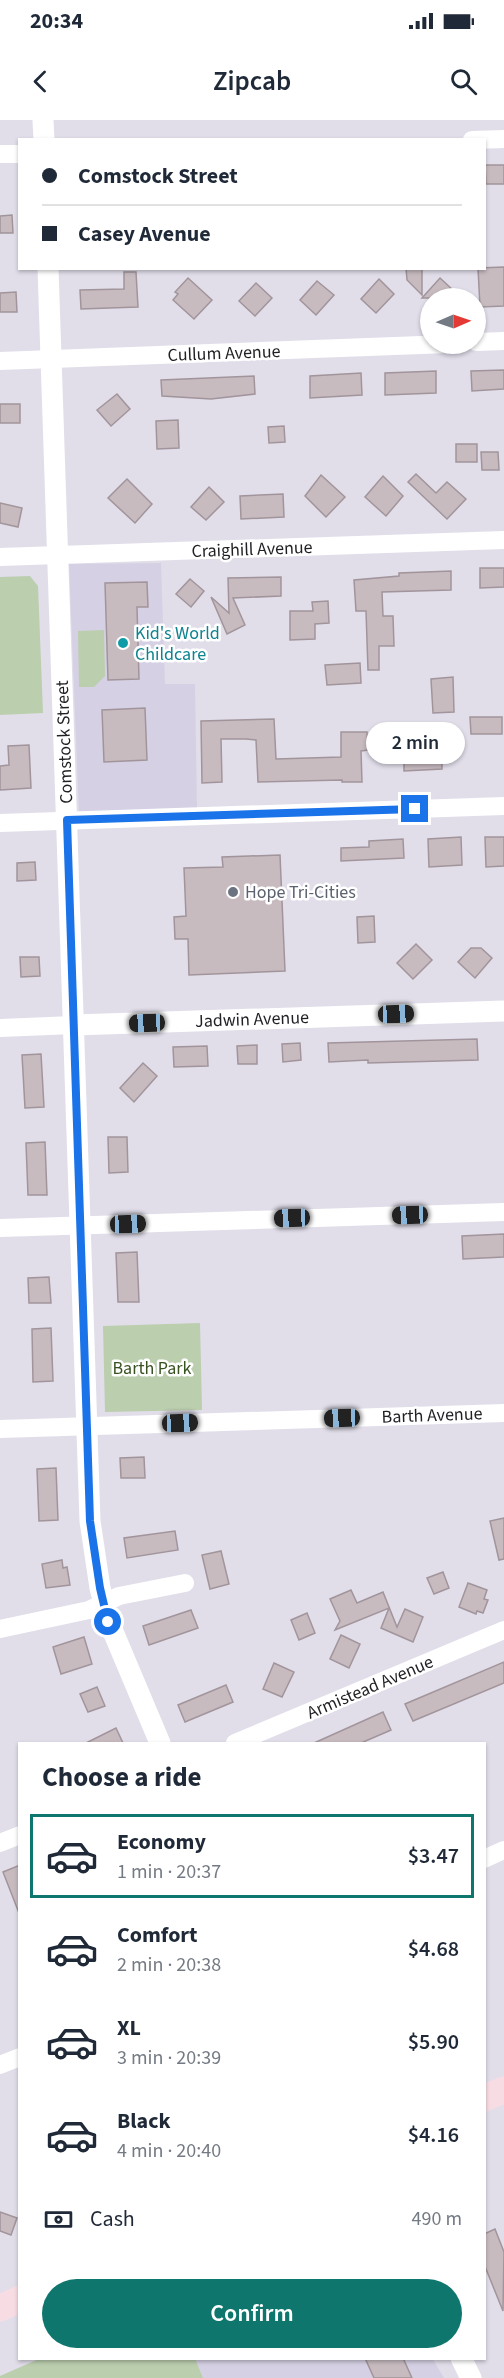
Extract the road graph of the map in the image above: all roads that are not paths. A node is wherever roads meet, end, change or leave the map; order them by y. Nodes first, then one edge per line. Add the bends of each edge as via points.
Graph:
1 (43, 120) edge
2 (44, 138) edge
3 (504, 138) edge
4 (486, 139) edge
5 (18, 153) edge
6 (0, 154) edge
7 (48, 270) edge
8 (504, 341) edge
9 (486, 342) edge
10 (420, 345) edge
11 (51, 360) junction
12 (0, 362) edge
13 (504, 540) edge
14 (58, 555) junction
15 (0, 557) edge
16 (504, 806) edge
17 (67, 820) junction
18 (0, 823) edge
19 (504, 1011) edge
20 (74, 1025) junction
21 (0, 1028) edge
22 (504, 1212) edge
23 (81, 1225) junction
24 (0, 1228) edge
25 (504, 1413) edge
26 (88, 1426) junction
27 (0, 1429) edge
28 (185, 1583) dead end
29 (104, 1603) junction
30 (0, 1629) edge
31 (504, 1630) edge
32 (160, 1742) edge
33 (237, 1742) edge
34 (18, 1836) edge
35 (0, 1843) edge
36 (504, 1850) edge
37 (486, 1858) edge
38 (18, 2058) edge
39 (0, 2065) edge
40 (504, 2090) edge
41 (486, 2097) edge
42 (18, 2300) edge
43 (0, 2308) edge
44 (462, 2360) edge
45 (471, 2378) edge

1 - 2 street
3 - 4 street
5 - 6 street
7 - 11 street, Comstock Street
8 - 9 street
10 - 11 street, Cullum Avenue
11 - 12 street, Cullum Avenue
11 - 14 street, Comstock Street
13 - 14 street, Craighill Avenue
14 - 15 street, Craighill Avenue
14 - 17 street, Comstock Street
16 - 17 street
17 - 18 street
17 - 20 street, Comstock Street
19 - 20 street, Jadwin Avenue
20 - 21 street, Jadwin Avenue
20 - 23 street, Comstock Street
22 - 23 street
23 - 24 street
23 - 26 street, Comstock Street
25 - 26 street, Barth Avenue
26 - 27 street, Barth Avenue
26 - 29 street, Comstock Street via 90,1521
28 - 29 street via 119,1596
29 - 30 street via 89,1610
29 - 32 street, Comstock Street via 108,1622
31 - 33 street, Armistead Avenue
34 - 35 street
36 - 37 street
38 - 39 street
40 - 41 main road
42 - 43 main road
44 - 45 street

